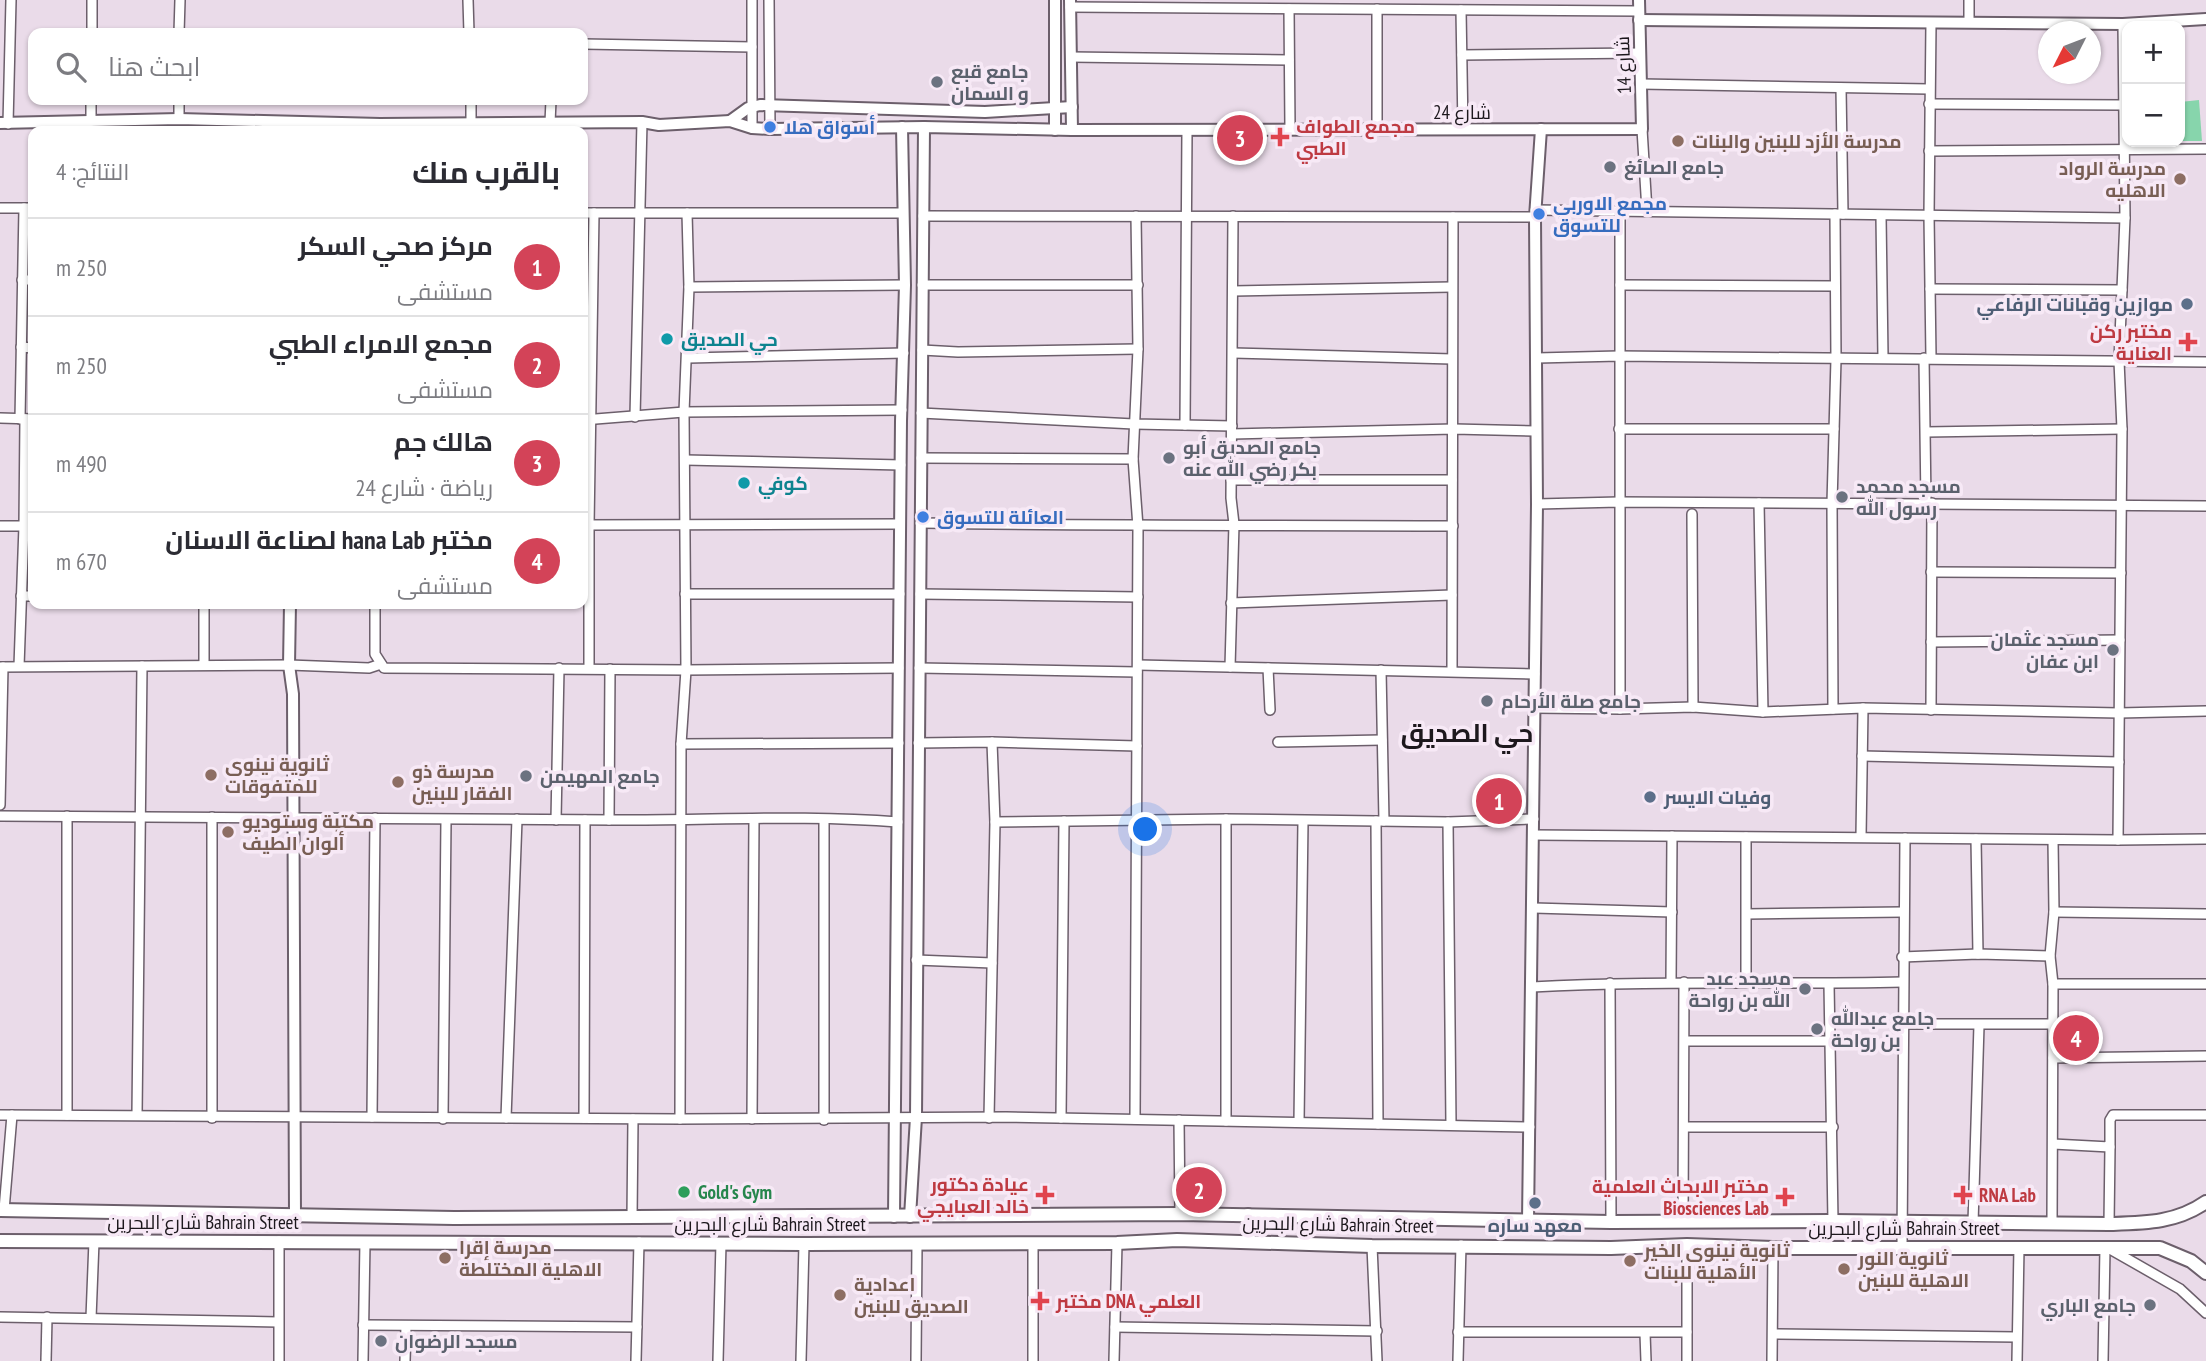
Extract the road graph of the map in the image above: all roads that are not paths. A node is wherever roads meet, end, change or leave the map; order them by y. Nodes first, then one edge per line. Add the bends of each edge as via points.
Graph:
1 (11, 0) edge
2 (92, 0) edge
3 (180, 0) edge
4 (468, 0) edge
5 (752, 0) edge
6 (769, 0) edge
7 (1055, 0) edge
8 (1969, 0) edge
9 (1070, 4) edge
10 (1262, 4) edge
11 (1315, 4) edge
12 (1365, 5) edge
13 (1560, 5) edge
14 (1289, 9) junction
15 (1377, 9) junction
16 (1461, 10) junction
17 (1639, 10) edge
18 (2206, 19) edge
19 (2173, 21) edge
20 (1969, 22) junction
21 (1931, 23) junction
22 (2122, 24) edge
23 (92, 28) edge
24 (179, 28) edge
25 (469, 28) edge
26 (588, 44) edge
27 (752, 47) junction
28 (1640, 53) junction
29 (1462, 55) junction
30 (1072, 57) junction
31 (1289, 60) junction
32 (1641, 83) junction
33 (1841, 88) junction
34 (1929, 89) junction
35 (770, 104) junction
36 (1929, 104) junction
37 (92, 105) edge
38 (179, 105) edge
39 (471, 105) edge
40 (551, 105) edge
41 (2122, 105) edge
42 (752, 106) junction
43 (1072, 107) junction
44 (1057, 108) junction
45 (179, 119) junction
46 (91, 121) junction
47 (730, 121) junction
48 (642, 122) junction
49 (4, 123) edge
50 (550, 123) junction
51 (471, 124) junction
52 (280, 126) edge
53 (426, 126) edge
54 (902, 127) junction
55 (924, 127) junction
56 (752, 128) junction
57 (770, 129) junction
58 (1463, 129) junction
59 (1541, 129) junction
60 (1642, 129) junction
61 (1055, 130) junction
62 (1072, 130) junction
63 (1187, 130) junction
64 (1290, 130) junction
65 (1377, 130) junction
66 (2123, 149) junction
67 (2206, 149) edge
68 (1929, 151) junction
69 (902, 156) junction
70 (923, 156) junction
71 (0, 208) edge
72 (28, 208) edge
73 (1620, 211) junction
74 (1647, 211) junction
75 (639, 212) junction
76 (588, 213) edge
77 (594, 213) junction
78 (687, 213) junction
79 (903, 213) junction
80 (1535, 214) junction
81 (1839, 214) junction
82 (1929, 215) junction
83 (923, 216) junction
84 (1136, 216) junction
85 (1186, 216) junction
86 (1233, 216) junction
87 (1881, 216) junction
88 (1453, 217) junction
89 (2125, 218) junction
90 (22, 280) junction
91 (28, 280) edge
92 (588, 280) edge
93 (595, 280) junction
94 (905, 285) junction
95 (922, 285) junction
96 (1138, 285) junction
97 (1620, 285) junction
98 (1835, 286) junction
99 (689, 287) junction
100 (1452, 287) junction
101 (1930, 289) junction
102 (2122, 290) junction
103 (1233, 291) junction
104 (21, 347) junction
105 (28, 348) edge
106 (922, 349) junction
107 (1138, 349) junction
108 (588, 350) edge
109 (904, 353) junction
110 (1233, 353) junction
111 (1619, 356) junction
112 (1883, 357) junction
113 (688, 358) junction
114 (1537, 358) junction
115 (1928, 358) junction
116 (1452, 359) junction
117 (1836, 359) junction
118 (2119, 361) junction
119 (2206, 362) edge
120 (902, 410) junction
121 (684, 412) junction
122 (921, 413) junction
123 (635, 417) junction
124 (0, 418) edge
125 (26, 419) edge
126 (588, 420) edge
127 (1134, 424) junction
128 (1185, 425) junction
129 (1454, 429) junction
130 (1619, 429) junction
131 (1834, 429) junction
132 (2122, 429) junction
133 (1232, 430) junction
134 (1535, 431) junction
135 (1926, 432) junction
136 (921, 458) junction
137 (1133, 459) junction
138 (685, 460) junction
139 (901, 465) junction
140 (1231, 480) junction
141 (1452, 480) junction
142 (28, 490) edge
143 (901, 496) junction
144 (921, 497) junction
145 (1619, 502) junction
146 (1759, 503) junction
147 (1832, 503) junction
148 (1929, 503) junction
149 (1537, 504) junction
150 (2122, 504) junction
151 (2206, 506) edge
152 (1692, 514) dead end
153 (920, 523) junction
154 (900, 524) junction
155 (1234, 524) junction
156 (588, 525) edge
157 (0, 526) edge
158 (28, 526) edge
159 (685, 526) junction
160 (1453, 526) junction
161 (1138, 527) junction
162 (28, 534) edge
163 (1931, 572) junction
164 (2121, 573) junction
165 (685, 594) junction
166 (900, 594) junction
167 (920, 594) junction
168 (1452, 595) junction
169 (20, 596) junction
170 (28, 596) edge
171 (1138, 597) junction
172 (1231, 603) junction
173 (204, 609) edge
174 (290, 609) edge
175 (375, 609) edge
176 (587, 609) edge
177 (2120, 640) junction
178 (1931, 642) junction
179 (381, 664) junction
180 (204, 665) junction
181 (289, 665) junction
182 (142, 666) junction
183 (2, 667) edge
184 (19, 667) junction
185 (1230, 667) junction
186 (559, 668) junction
187 (589, 668) junction
188 (899, 668) junction
189 (919, 668) junction
190 (1268, 668) junction
191 (610, 669) junction
192 (1137, 669) junction
193 (686, 670) junction
194 (1381, 670) junction
195 (1452, 671) junction
196 (1535, 674) junction
197 (1693, 707) junction
198 (1535, 708) junction
199 (1863, 708) junction
200 (1620, 709) junction
201 (1833, 709) junction
202 (1270, 710) dead end
203 (1931, 710) junction
204 (2206, 711) edge
205 (1763, 712) junction
206 (2119, 713) junction
207 (1382, 740) junction
208 (992, 742) junction
209 (1278, 742) dead end
210 (898, 743) junction
211 (918, 743) junction
212 (681, 744) junction
213 (1137, 746) junction
214 (1, 747) edge
215 (1862, 756) junction
216 (2119, 762) junction
217 (0, 806) edge
218 (0, 816) edge
219 (67, 816) junction
220 (140, 816) junction
221 (212, 817) junction
222 (294, 817) junction
223 (375, 818) junction
224 (754, 819) junction
225 (1226, 819) junction
226 (446, 820) junction
227 (517, 820) junction
228 (556, 820) junction
229 (586, 820) junction
230 (609, 820) junction
231 (824, 820) junction
232 (1136, 820) junction
233 (1534, 820) junction
234 (681, 821) junction
235 (1064, 821) junction
236 (1303, 821) junction
237 (1380, 821) junction
238 (898, 822) junction
239 (995, 822) junction
240 (1448, 822) junction
241 (1533, 835) junction
242 (1672, 836) junction
243 (1746, 837) junction
244 (1861, 837) junction
245 (1905, 838) junction
246 (1976, 839) junction
247 (2206, 839) edge
248 (2053, 840) junction
249 (2118, 840) junction
250 (1534, 908) junction
251 (1672, 912) junction
252 (1903, 912) junction
253 (2054, 912) junction
254 (1747, 914) junction
255 (2206, 914) edge
256 (1978, 954) junction
257 (2050, 956) junction
258 (1902, 957) junction
259 (916, 960) junction
260 (992, 963) junction
261 (1671, 982) junction
262 (1685, 982) junction
263 (1746, 982) junction
264 (1902, 982) junction
265 (1610, 983) junction
266 (1829, 984) junction
267 (2053, 984) junction
268 (2206, 984) edge
269 (1532, 987) junction
270 (1902, 1024) junction
271 (2052, 1024) junction
272 (1979, 1025) junction
273 (1685, 1041) junction
274 (1830, 1041) junction
275 (2206, 1056) edge
276 (2053, 1058) junction
277 (0, 1115) edge
278 (12, 1115) junction
279 (67, 1115) junction
280 (137, 1115) junction
281 (2206, 1115) edge
282 (372, 1117) junction
283 (896, 1117) junction
284 (916, 1117) junction
285 (212, 1118) junction
286 (293, 1118) junction
287 (506, 1118) junction
288 (584, 1118) junction
289 (989, 1118) junction
290 (1061, 1118) junction
291 (443, 1119) junction
292 (633, 1119) junction
293 (680, 1119) junction
294 (752, 1119) junction
295 (824, 1119) junction
296 (1135, 1119) junction
297 (1180, 1120) junction
298 (1226, 1121) junction
299 (1299, 1122) junction
300 (1378, 1124) junction
301 (1451, 1125) junction
302 (1530, 1127) junction
303 (1685, 1127) junction
304 (1833, 1127) junction
305 (2053, 1144) junction
306 (2110, 1147) junction
307 (2206, 1202) edge
308 (2, 1210) edge
309 (1180, 1214) junction
310 (295, 1215) junction
311 (1248, 1215) junction
312 (894, 1217) junction
313 (910, 1217) junction
314 (454, 1218) junction
315 (632, 1218) junction
316 (1528, 1221) junction
317 (1683, 1221) junction
318 (1833, 1221) junction
319 (1611, 1222) junction
320 (1902, 1222) junction
321 (1973, 1223) junction
322 (2052, 1224) junction
323 (2109, 1224) junction
324 (0, 1241) edge
325 (94, 1241) junction
326 (279, 1241) junction
327 (365, 1241) junction
328 (455, 1242) junction
329 (639, 1242) junction
330 (1249, 1242) junction
331 (721, 1243) junction
332 (918, 1243) junction
333 (1033, 1243) junction
334 (1117, 1243) junction
335 (804, 1244) junction
336 (1461, 1245) junction
337 (1687, 1245) junction
338 (1372, 1246) junction
339 (2019, 1247) junction
340 (1773, 1248) junction
341 (1902, 1248) junction
342 (2107, 1248) junction
343 (2206, 1273) edge
344 (2206, 1313) edge
345 (0, 1317) edge
346 (47, 1317) junction
347 (91, 1318) junction
348 (278, 1322) junction
349 (363, 1325) junction
350 (406, 1326) junction
351 (637, 1327) junction
352 (1115, 1327) junction
353 (1377, 1331) junction
354 (1458, 1332) junction
355 (1687, 1332) junction
356 (1646, 1333) junction
357 (1773, 1335) junction
358 (2016, 1337) junction
359 (46, 1361) edge
360 (279, 1361) edge
361 (363, 1361) edge
362 (405, 1361) edge
363 (636, 1361) edge
364 (718, 1361) edge
365 (801, 1361) edge
366 (916, 1361) edge
367 (1033, 1361) edge
368 (1114, 1361) edge
369 (1377, 1361) edge
370 (1458, 1361) edge
371 (1646, 1361) edge
372 (1687, 1361) edge
373 (1772, 1361) edge
374 (2017, 1361) edge
375 (2103, 1361) edge

1 - 49 street
2 - 23 street
3 - 24 street
4 - 25 street
5 - 27 street
6 - 35 street
7 - 44 street
8 - 20 street
9 - 10 street
9 - 30 street
10 - 14 street
11 - 12 street
11 - 14 street
12 - 15 street
13 - 16 street
13 - 17 street
14 - 31 street
15 - 16 street
15 - 65 street
16 - 29 street
17 - 21 street
17 - 28 street, شارع 14
18 - 19 street
20 - 21 street
20 - 22 street
21 - 34 street
26 - 27 street
27 - 42 street
28 - 29 street
28 - 32 street, شارع 14
29 - 58 street
30 - 31 street
30 - 43 street
31 - 64 street
32 - 33 street
32 - 60 street, شارع 14
33 - 34 street
33 - 81 street
34 - 36 street
35 - 42 street
35 - 44 street via 985,112
35 - 57 street
36 - 41 street
36 - 68 street
37 - 46 street
38 - 45 street
39 - 51 street
40 - 50 street
42 - 47 street
42 - 56 street
43 - 44 street
43 - 62 street
44 - 61 street
45 - 46 street
45 - 52 street
46 - 49 street
47 - 48 street
47 - 56 street, شارع 24
48 - 50 street
48 - 75 street
50 - 51 street
51 - 53 street
54 - 55 street, شارع 24
54 - 57 street, شارع 24
54 - 69 street
55 - 61 street, شارع 24
55 - 70 street
56 - 57 street, شارع 24
58 - 59 street, شارع 24
58 - 65 street, شارع 24
59 - 60 street, شارع 24
59 - 80 street
60 - 74 street
61 - 62 street, شارع 24
62 - 63 street, شارع 24
63 - 64 street, شارع 24
63 - 85 street
64 - 65 street, شارع 24
66 - 67 street
66 - 68 street
66 - 89 street
68 - 82 street
69 - 70 street
69 - 79 street
70 - 83 street
71 - 72 street
72 - 90 street
73 - 74 street
73 - 80 street
73 - 97 street
74 - 81 street
75 - 77 street
75 - 78 street
75 - 123 street
76 - 77 street
77 - 93 street
78 - 79 street
78 - 99 street
79 - 94 street
80 - 88 street
80 - 114 street
81 - 87 street
81 - 98 street
82 - 87 street
82 - 89 street
82 - 101 street
83 - 84 street
83 - 95 street
84 - 85 street
84 - 96 street
85 - 86 street
85 - 128 street
86 - 88 street
86 - 103 street
87 - 112 street
88 - 100 street
89 - 102 street
90 - 91 street
90 - 104 street
92 - 93 street
93 - 108 street
94 - 99 street
94 - 109 street
95 - 96 street
95 - 106 street
96 - 107 street
97 - 98 street
97 - 111 street
98 - 117 street
99 - 113 street
100 - 103 street
100 - 116 street
101 - 102 street
101 - 115 street
102 - 118 street
103 - 110 street
104 - 105 street
104 - 125 street
106 - 107 street
106 - 122 street
107 - 127 street
109 - 113 street
109 - 120 street
110 - 116 street
110 - 133 street
111 - 114 street
111 - 117 street
111 - 130 street
112 - 115 street
112 - 117 street
113 - 121 street
114 - 134 street
115 - 118 street
115 - 135 street
116 - 129 street
117 - 131 street
118 - 119 street
118 - 132 street
120 - 121 street
120 - 139 street
121 - 123 street
121 - 138 street
122 - 127 street
122 - 136 street
123 - 126 street
124 - 125 street
125 - 142 street
127 - 128 street
127 - 137 street
128 - 133 street
129 - 133 street
129 - 134 street
129 - 141 street
130 - 131 street
130 - 145 street
131 - 147 street
132 - 135 street
132 - 150 street
133 - 140 street
134 - 149 street
135 - 148 street
136 - 137 street
136 - 144 street
137 - 161 street
138 - 139 street
138 - 159 street
139 - 143 street
140 - 141 street
140 - 155 street
141 - 160 street
143 - 144 street
143 - 154 street
144 - 153 street
145 - 146 street
145 - 149 street
145 - 200 street
146 - 147 street
146 - 205 street
147 - 148 street
147 - 201 street
148 - 150 street
148 - 163 street
149 - 196 street
150 - 151 street
150 - 164 street
152 - 197 street
153 - 161 street
153 - 167 street
154 - 159 street
154 - 166 street
155 - 160 street
155 - 161 street
155 - 172 street
156 - 159 street
157 - 158 street
159 - 165 street
160 - 168 street
161 - 171 street
162 - 169 street
163 - 164 street
163 - 178 street
164 - 177 street
165 - 166 street
165 - 193 street
166 - 188 street
167 - 171 street
167 - 189 street
168 - 172 street
168 - 195 street
169 - 170 street
169 - 184 street
171 - 192 street
172 - 185 street
173 - 180 street
174 - 181 street
175 - 179 street via 375,654
176 - 187 street
177 - 178 street
177 - 206 street
178 - 203 street
179 - 181 street via 369,668
179 - 186 street via 384,668
180 - 181 street
180 - 182 street
181 - 222 street
182 - 184 street
182 - 220 street
183 - 184 street
183 - 214 street
185 - 190 street
185 - 192 street
186 - 187 street
186 - 228 street
187 - 191 street
188 - 193 street
188 - 210 street
189 - 192 street
189 - 211 street
190 - 194 street
190 - 202 street
191 - 193 street
191 - 230 street
192 - 213 street
193 - 212 street
194 - 195 street
194 - 207 street
195 - 196 street
196 - 198 street
197 - 200 street
197 - 205 street
198 - 200 street
198 - 233 street
199 - 201 street
199 - 203 street
199 - 215 street
201 - 205 street
203 - 206 street
204 - 206 street
206 - 216 street
207 - 209 street
207 - 237 street
208 - 211 street
208 - 213 street
208 - 239 street
210 - 212 street
210 - 238 street
211 - 259 street
212 - 234 street
213 - 232 street
214 - 217 street
215 - 216 street
215 - 244 street
216 - 249 street
218 - 219 street
219 - 220 street
219 - 279 street
220 - 221 street
220 - 280 street
221 - 222 street
221 - 285 street
222 - 223 street
222 - 286 street
223 - 226 street
223 - 282 street
224 - 231 street
224 - 234 street
224 - 294 street
225 - 232 street
225 - 236 street
225 - 298 street
226 - 227 street
226 - 291 street
227 - 228 street
227 - 287 street
228 - 229 street
229 - 230 street
229 - 288 street
230 - 234 street
231 - 238 street
231 - 295 street
232 - 235 street
232 - 296 street
233 - 240 street
233 - 241 street
234 - 293 street
235 - 239 street
235 - 290 street
236 - 237 street
236 - 299 street
237 - 240 street
237 - 300 street
238 - 283 street
239 - 260 street
240 - 301 street
241 - 242 street
241 - 250 street
242 - 243 street
242 - 251 street
243 - 244 street
243 - 254 street
244 - 245 street
245 - 246 street
245 - 252 street
246 - 248 street
246 - 256 street
247 - 249 street
248 - 249 street
248 - 253 street
250 - 251 street
250 - 269 street
251 - 261 street
252 - 254 street
252 - 258 street
253 - 255 street
253 - 257 street
254 - 263 street
256 - 257 street
256 - 258 street
257 - 267 street
258 - 264 street
259 - 260 street
259 - 284 street
260 - 289 street
261 - 262 street
261 - 265 street
262 - 263 street
262 - 273 street
263 - 266 street
264 - 266 street
264 - 270 street
265 - 269 street
265 - 319 street
266 - 274 street
267 - 268 street
267 - 271 street
269 - 302 street
270 - 272 street
270 - 320 street
271 - 272 street
271 - 276 street
272 - 321 street
273 - 274 street
273 - 303 street
274 - 304 street
275 - 276 street
276 - 305 street
277 - 278 street
278 - 279 street
278 - 308 street
279 - 280 street
280 - 285 street
281 - 306 street via 2113,1115
282 - 286 street
282 - 291 street
283 - 284 street
283 - 295 street
283 - 312 street
284 - 289 street
284 - 313 street
285 - 286 street
286 - 310 street
287 - 288 street
287 - 291 street
288 - 292 street
289 - 290 street
290 - 296 street
292 - 293 street
292 - 315 street
293 - 294 street
294 - 295 street
296 - 297 street
297 - 298 street
297 - 309 street
298 - 299 street
299 - 300 street
300 - 301 street
301 - 302 street
302 - 316 street
303 - 304 street
303 - 317 street
304 - 318 street
305 - 306 street
305 - 322 street
306 - 323 street
307 - 323 main road, شارع البحرين Bahrain Street via 2176,1218 2154,1223
308 - 310 main road, شارع البحرين Bahrain Street
309 - 311 main road, شارع البحرين Bahrain Street
309 - 313 main road, شارع البحرين Bahrain Street
310 - 314 main road, شارع البحرين Bahrain Street
311 - 316 main road, شارع البحرين Bahrain Street
311 - 330 main road
312 - 313 main road, شارع البحرين Bahrain Street
312 - 315 main road, شارع البحرين Bahrain Street
314 - 315 main road, شارع البحرين Bahrain Street
314 - 328 main road
316 - 319 main road, شارع البحرين Bahrain Street
317 - 318 main road, شارع البحرين Bahrain Street
317 - 319 main road, شارع البحرين Bahrain Street
318 - 320 main road, شارع البحرين Bahrain Street
320 - 321 main road, شارع البحرين Bahrain Street
320 - 341 street
321 - 322 main road, شارع البحرين Bahrain Street
322 - 323 main road, شارع البحرين Bahrain Street
324 - 325 main road, شارع البحرين Bahrain Street
325 - 326 main road, شارع البحرين Bahrain Street
325 - 347 street
326 - 327 main road, شارع البحرين Bahrain Street
326 - 348 street
327 - 328 main road, شارع البحرين Bahrain Street
327 - 349 street
328 - 329 main road, شارع البحرين Bahrain Street
329 - 331 main road, شارع البحرين Bahrain Street
329 - 351 street
330 - 334 main road, شارع البحرين Bahrain Street
330 - 338 main road, شارع البحرين Bahrain Street
331 - 335 main road, شارع البحرين Bahrain Street
331 - 364 street
332 - 333 main road, شارع البحرين Bahrain Street
332 - 335 main road, شارع البحرين Bahrain Street
332 - 366 street
333 - 334 main road, شارع البحرين Bahrain Street
333 - 367 street
334 - 352 street
335 - 365 street
336 - 337 main road, شارع البحرين Bahrain Street
336 - 338 main road, شارع البحرين Bahrain Street
336 - 354 street
337 - 340 main road, شارع البحرين Bahrain Street
337 - 355 street
338 - 353 street
339 - 341 main road, شارع البحرين Bahrain Street
339 - 342 main road, شارع البحرين Bahrain Street
339 - 358 street
340 - 341 main road, شارع البحرين Bahrain Street
340 - 357 street
342 - 343 main road, شارع البحرين Bahrain Street via 2160,1248
342 - 344 street via 2180,1289
342 - 375 street
345 - 346 street
346 - 347 street
346 - 359 street
347 - 348 street
348 - 360 street
349 - 350 street
349 - 361 street
350 - 351 street
350 - 362 street
351 - 363 street
352 - 353 street
352 - 368 street
353 - 369 street
354 - 356 street
354 - 370 street
355 - 356 street
355 - 372 street
356 - 371 street
357 - 358 street
357 - 373 street
358 - 374 street

